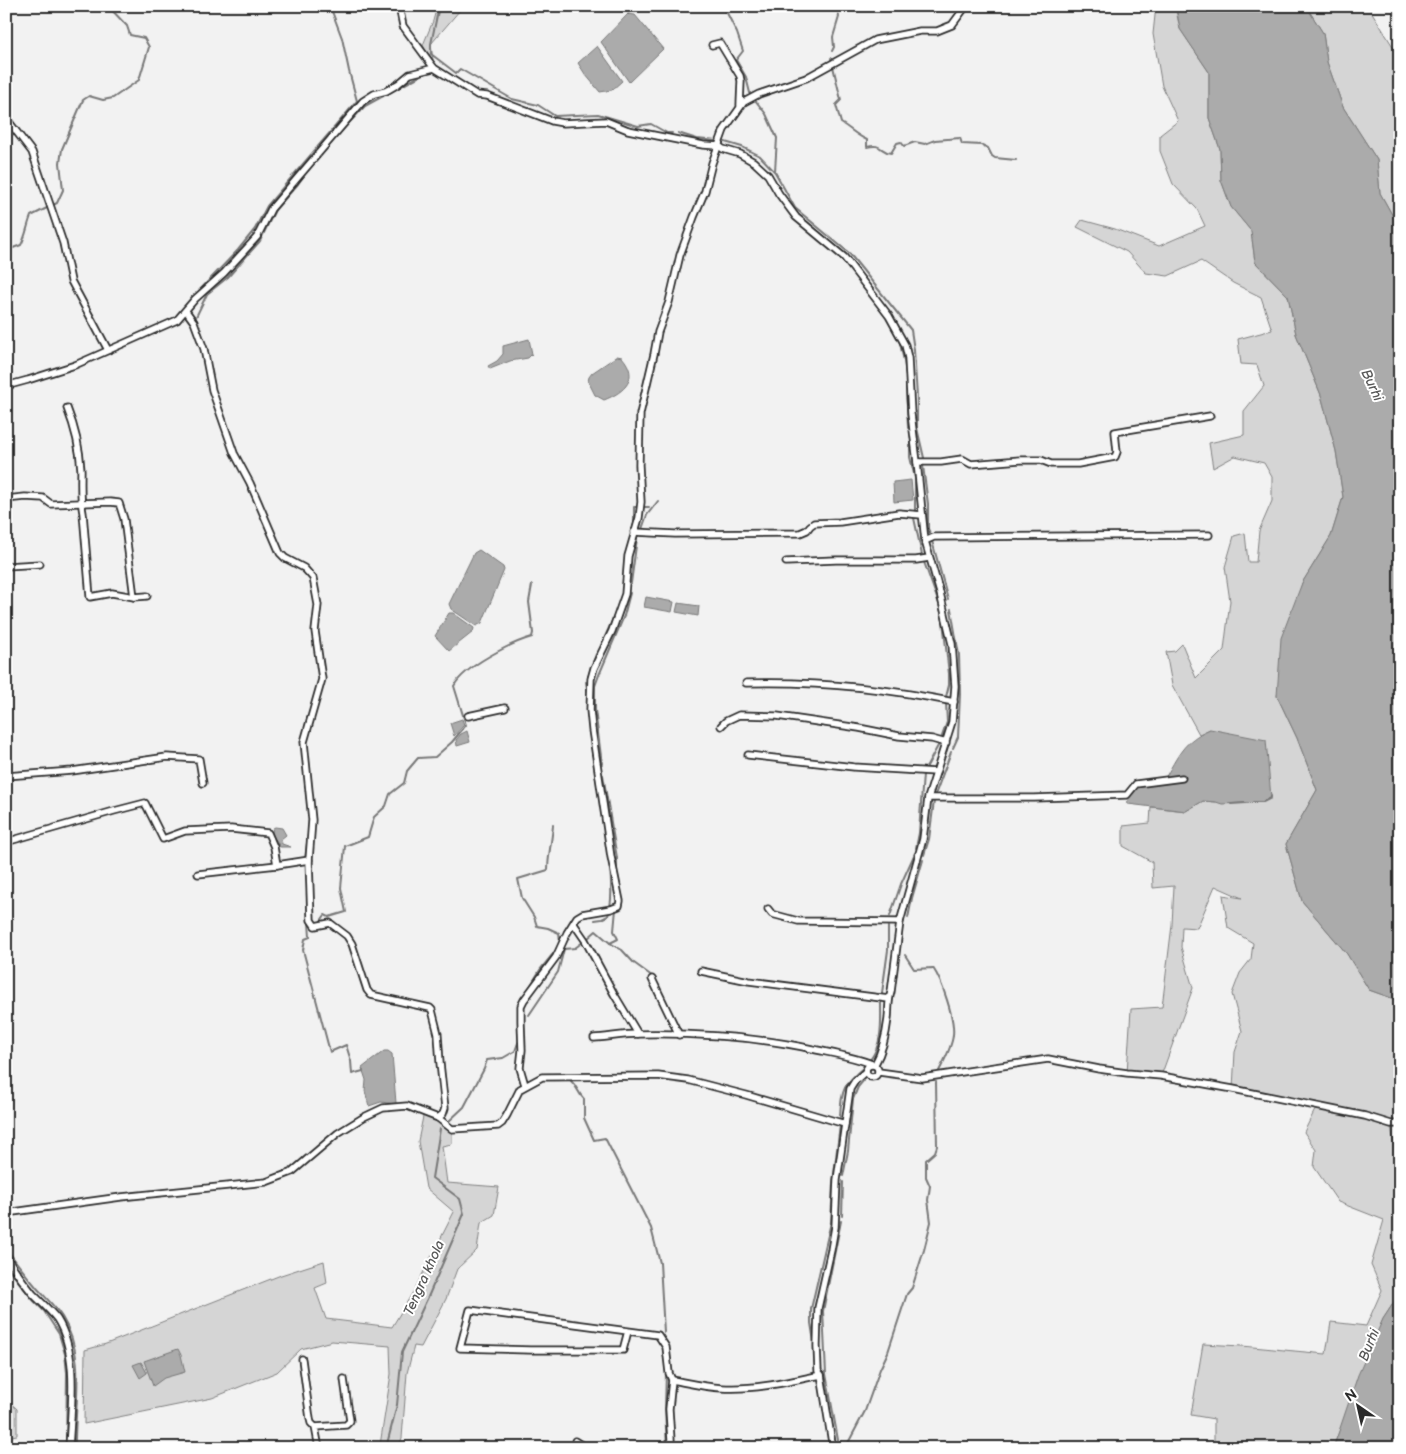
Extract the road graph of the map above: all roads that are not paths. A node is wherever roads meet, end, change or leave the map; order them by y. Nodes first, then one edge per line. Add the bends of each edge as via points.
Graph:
1 (399, 6) edge
2 (966, 6) edge
3 (712, 44) dead end
4 (434, 68) junction
5 (740, 107) junction
6 (6, 118) edge
7 (719, 146) junction
8 (186, 311) junction
9 (108, 350) junction
10 (6, 386) edge
11 (67, 408) dead end
12 (1210, 416) dead end
13 (918, 462) junction
14 (6, 498) edge
15 (80, 502) junction
16 (922, 515) junction
17 (634, 532) junction
18 (1209, 534) dead end
19 (925, 541) junction
20 (930, 558) junction
21 (786, 562) dead end
22 (40, 564) dead end
23 (6, 566) edge
24 (147, 596) dead end
25 (134, 597) junction
26 (746, 683) dead end
27 (954, 702) junction
28 (505, 708) dead end
29 (468, 716) dead end
30 (721, 726) dead end
31 (946, 743) junction
32 (748, 755) dead end
33 (936, 772) junction
34 (6, 776) edge
35 (1182, 778) dead end
36 (203, 783) dead end
37 (928, 798) junction
38 (6, 842) edge
39 (309, 860) junction
40 (277, 865) junction
41 (198, 874) dead end
42 (768, 909) dead end
43 (900, 922) junction
44 (574, 924) junction
45 (702, 971) dead end
46 (652, 979) dead end
47 (889, 999) junction
48 (638, 1034) junction
49 (679, 1035) junction
50 (594, 1038) dead end
51 (874, 1064) junction
52 (866, 1071) junction
53 (879, 1072) junction
54 (525, 1085) junction
55 (438, 1118) junction
56 (845, 1124) junction
57 (1400, 1124) edge
58 (6, 1213) edge
59 (6, 1256) edge
60 (628, 1331) junction
61 (302, 1359) dead end
62 (821, 1375) junction
63 (344, 1379) dead end
64 (672, 1380) junction
65 (315, 1427) junction
66 (576, 1441) dead end
67 (70, 1448) edge
68 (319, 1448) edge
69 (590, 1448) edge
70 (670, 1448) edge
71 (832, 1448) edge

1 - 4 street via 403,26
2 - 5 street via 952,25 875,40 806,78 759,94
3 - 5 street via 720,43 740,76
4 - 7 street via 476,95 487,96 552,121 606,121 628,130
4 - 8 street via 410,74 386,91 363,101 271,209 257,237
5 - 7 street via 724,130
6 - 9 street via 32,152 63,243 71,281
7 - 13 street via 754,162 768,175 796,217 844,257 890,316 908,358
7 - 17 street via 680,255 670,302 658,332 640,414 641,502
8 - 9 street via 177,320
8 - 39 street via 194,322 204,349 212,390 234,453 280,552 313,578 318,605 314,631 322,679 304,742 312,820
9 - 10 street via 75,365
11 - 15 street via 79,450
12 - 13 street via 1115,432 1115,457 1078,464 1027,460 970,464 962,459
13 - 16 street
14 - 15 street via 43,498 52,504
15 - 25 street via 119,503
15 - 25 street via 90,597 112,593
16 - 17 street via 899,513 814,523 800,534
16 - 19 street
17 - 44 street via 625,594 590,679 592,730 620,901 619,906 611,909 582,914
18 - 19 street via 934,537
19 - 20 street
20 - 21 street
20 - 27 street via 952,644
22 - 23 street
24 - 25 street
26 - 27 street via 822,684
27 - 31 street
28 - 29 street
30 - 31 street via 739,715 777,716
31 - 33 street
32 - 33 street
33 - 37 street
34 - 36 street via 72,771 167,757 199,759
35 - 37 street via 1136,784 1127,795
37 - 43 street via 923,839
38 - 40 street via 145,804 163,838 185,831 231,829 268,833
39 - 40 street
39 - 55 street via 312,924 330,923 347,936 371,995 430,1008 434,1013 446,1108
40 - 41 street
42 - 43 street via 772,914 798,920
43 - 47 street
44 - 48 street
44 - 54 street via 522,1006 520,1068
45 - 47 street via 749,981
46 - 49 street
47 - 51 street via 885,1042
48 - 49 street
48 - 50 street
49 - 51 street via 789,1044
51 - 52 street
51 - 53 street
52 - 53 street via 871,1077
52 - 56 street via 850,1089
53 - 57 street via 922,1078 1048,1059 1233,1089
54 - 55 street via 498,1126 452,1129
54 - 56 street via 542,1077 658,1076 688,1080
55 - 58 street via 407,1106 383,1108 338,1134 292,1172 266,1182
56 - 62 street via 834,1234 818,1308 818,1372
59 - 67 street via 56,1319 68,1343 72,1384
60 - 60 street via 470,1310 460,1348 623,1350
60 - 64 street via 658,1335 666,1347
61 - 65 street via 310,1419
62 - 64 street via 741,1388
62 - 71 street
63 - 65 street via 349,1424
64 - 70 street
65 - 68 street
66 - 69 street

